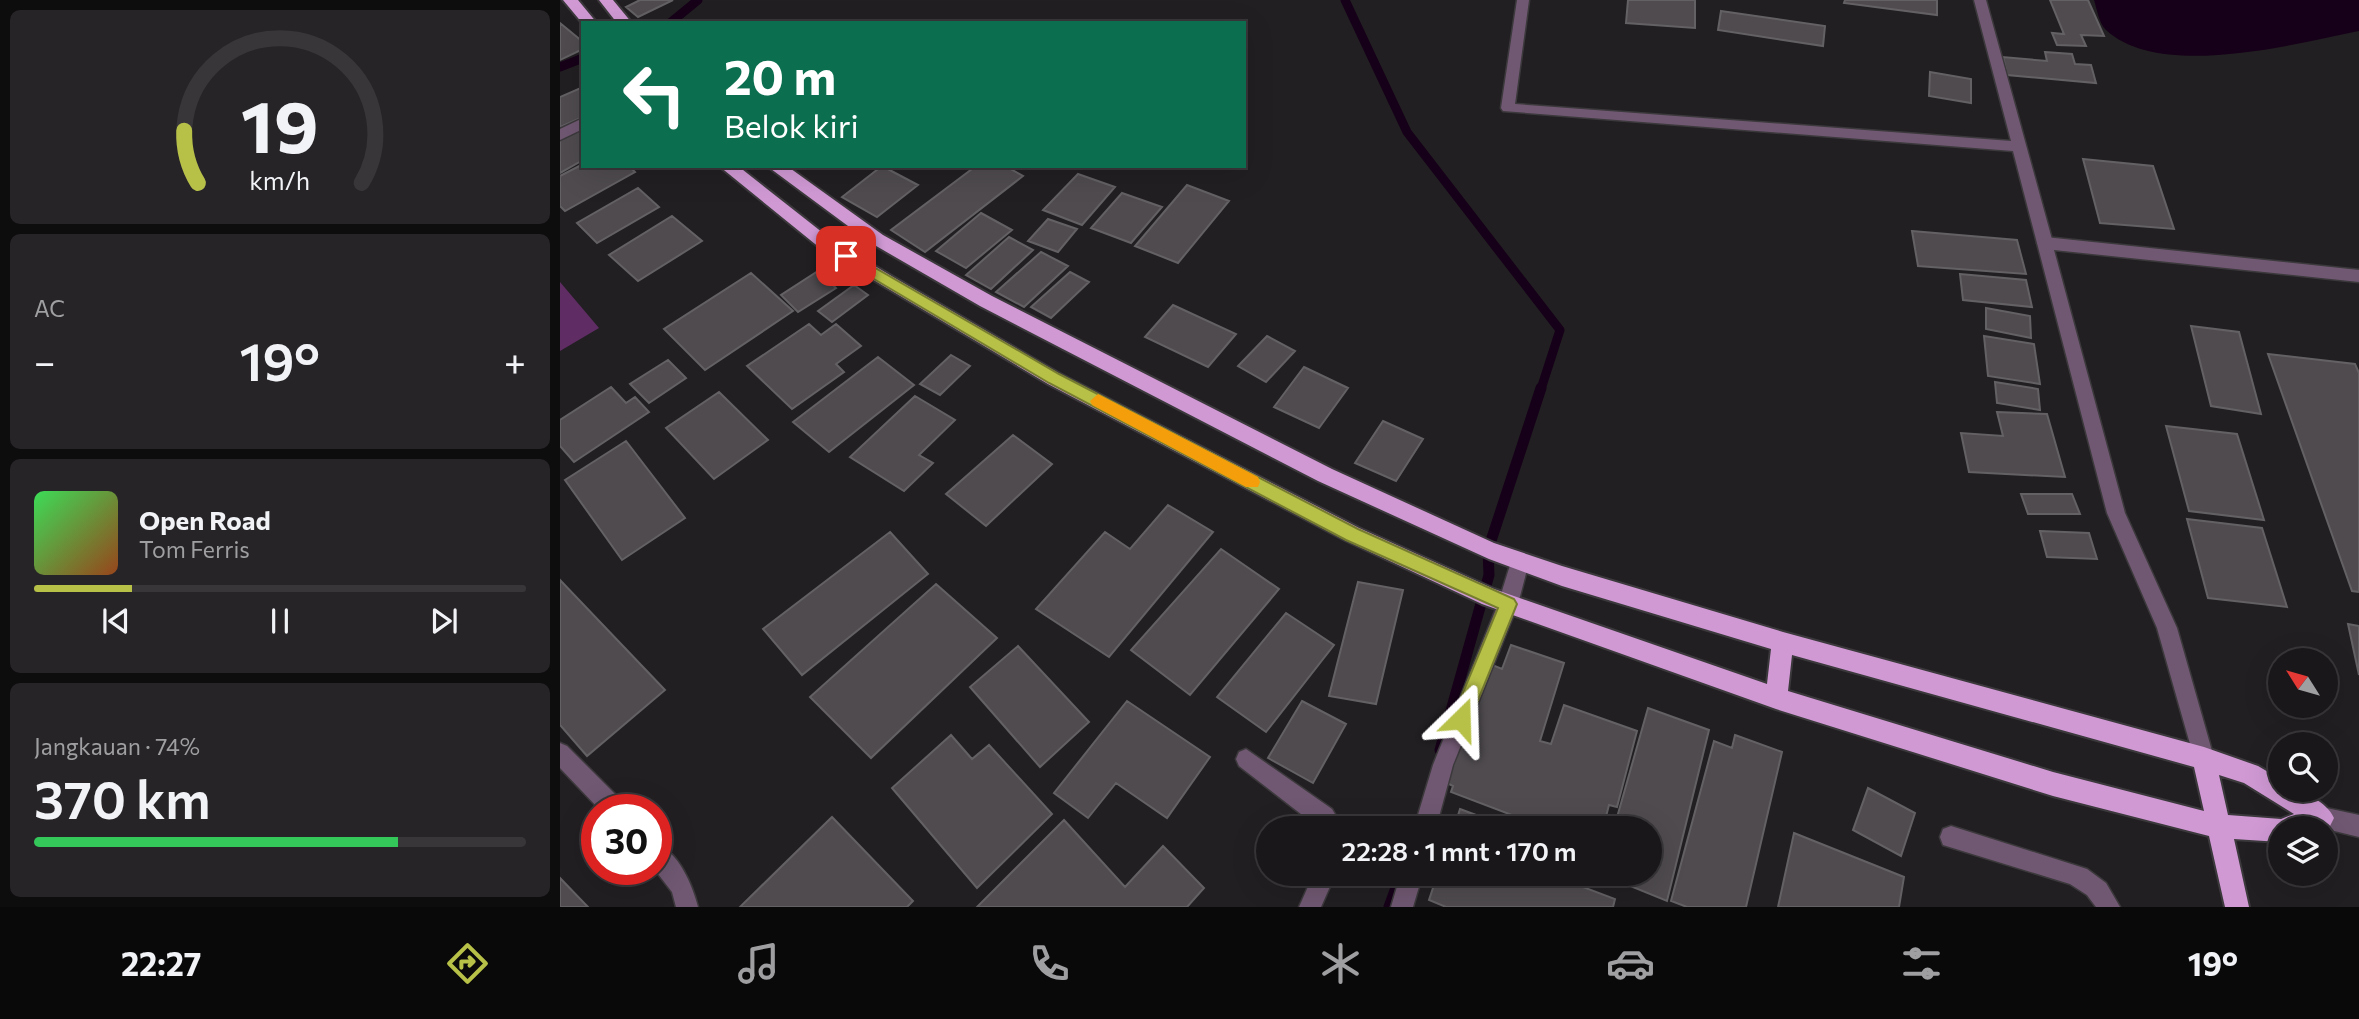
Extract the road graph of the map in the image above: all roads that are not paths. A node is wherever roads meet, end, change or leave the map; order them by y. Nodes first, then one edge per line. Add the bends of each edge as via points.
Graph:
1 (570, 0) edge
2 (606, 0) edge
3 (1523, 0) edge
4 (1980, 0) edge
5 (588, 21) edge
6 (623, 21) edge
7 (581, 124) edge
8 (560, 135) edge
9 (2019, 147) junction
10 (730, 168) edge
11 (778, 168) edge
12 (2045, 243) junction
13 (2359, 276) edge
14 (1440, 529) joint
15 (1513, 560) junction
16 (1498, 601) junction
17 (1783, 642) junction
18 (1776, 698) junction
19 (560, 753) edge
20 (1246, 758) dead end
21 (2204, 758) junction
22 (600, 794) edge
23 (1323, 816) edge
24 (1428, 816) edge
25 (2319, 816) edge
26 (2338, 821) edge
27 (2218, 826) junction
28 (2359, 826) edge
29 (2268, 829) edge
30 (1951, 837) dead end
31 (672, 874) edge
32 (1319, 886) edge
33 (1408, 886) edge
34 (687, 907) edge
35 (1310, 907) edge
36 (1402, 907) edge
37 (2109, 907) edge
38 (2238, 907) edge

1 - 5 highway
2 - 6 highway
3 - 9 street via 1508,107
4 - 9 street
7 - 8 street
9 - 12 street
10 - 16 highway via 826,244 1054,379 1352,534
11 - 14 highway via 877,239 986,301
12 - 13 street
12 - 21 street via 2116,513 2167,628
14 - 15 highway
15 - 16 street
15 - 17 highway
16 - 18 highway
16 - 24 street
17 - 18 highway
17 - 21 highway
18 - 27 highway via 2053,784
19 - 22 street
20 - 23 street
21 - 25 highway via 2249,774
21 - 27 highway
26 - 28 street
27 - 29 highway
27 - 38 highway
30 - 37 street via 2073,874 2100,892
31 - 34 street via 682,887
32 - 35 street
33 - 36 street

